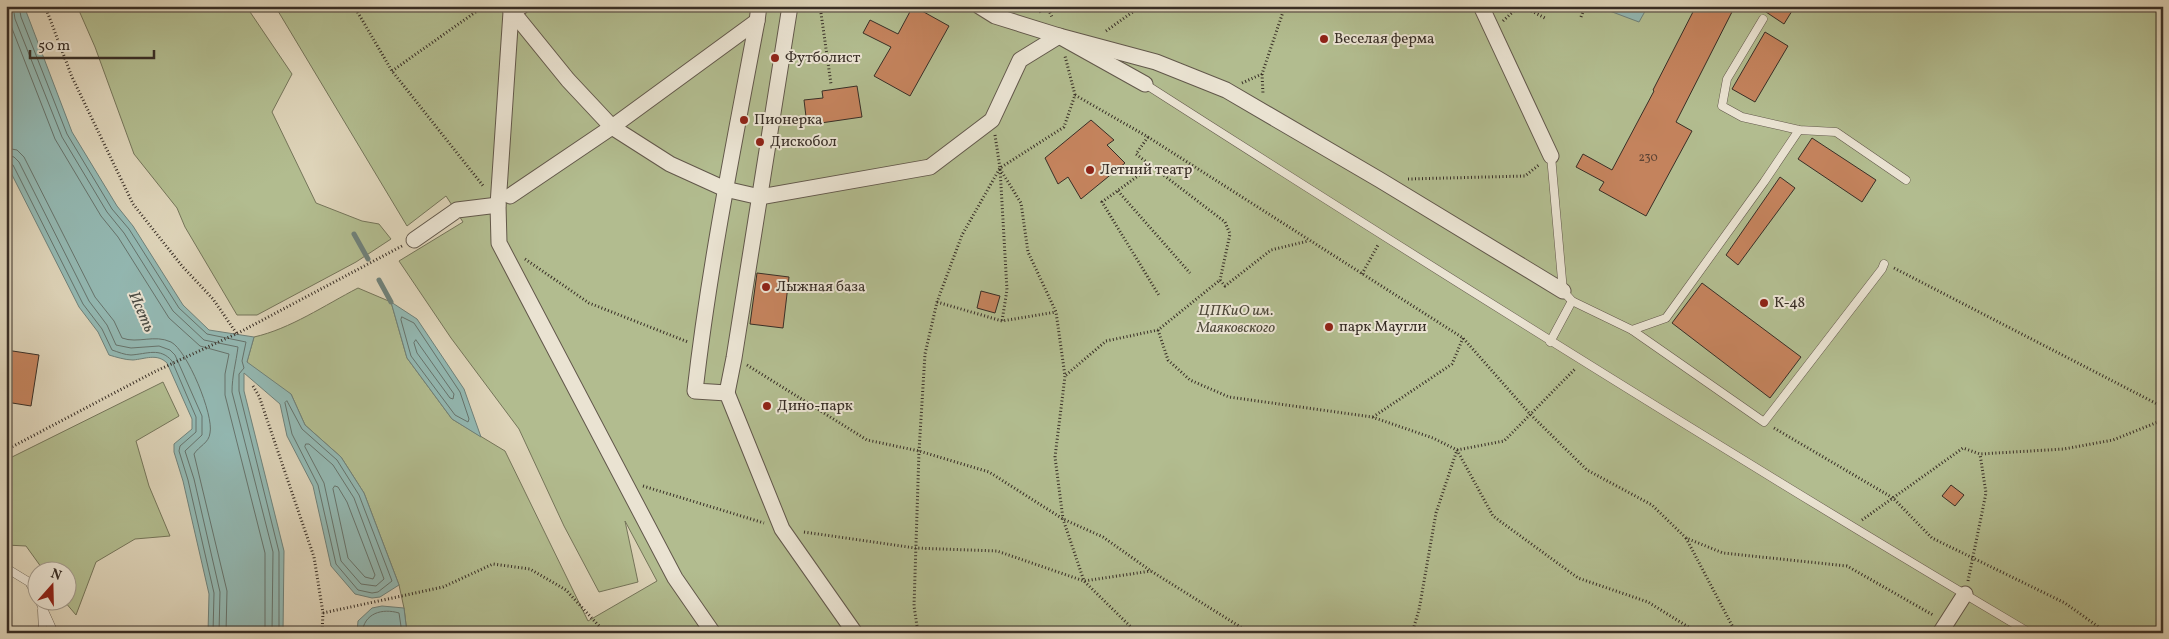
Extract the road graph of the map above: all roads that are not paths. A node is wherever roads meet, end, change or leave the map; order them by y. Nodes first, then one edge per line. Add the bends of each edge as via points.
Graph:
1 (790, 6) edge
2 (979, 6) edge
3 (1481, 6) edge
4 (514, 8) edge
5 (758, 14) edge
6 (1763, 18) dead end
7 (1059, 36) junction
8 (1145, 84) joint
9 (612, 127) junction
10 (1799, 130) junction
11 (1551, 156) joint
12 (1906, 180) dead end
13 (725, 189) junction
14 (760, 197) junction
15 (504, 200) junction
16 (414, 240) road end
17 (1884, 264) road end
18 (1568, 296) junction
19 (1632, 330) junction
20 (1550, 342) junction
21 (727, 393) junction
22 (6, 568) edge
23 (28, 581) edge
24 (1965, 594) junction
25 (41, 612) edge
26 (45, 612) edge
27 (1943, 628) edge
28 (42, 633) edge
29 (54, 633) edge
30 (712, 633) edge
31 (855, 633) edge
32 (2030, 633) edge

1 - 14 street
2 - 7 street via 995,16
3 - 11 street
4 - 9 street via 568,80
4 - 15 street
5 - 9 street
5 - 13 street
6 - 10 lane via 1727,79 1722,106 1742,116
7 - 8 street
7 - 14 street via 1020,60 992,120 930,167
7 - 18 street via 1156,62 1226,90
8 - 20 lane
9 - 13 street via 670,164
9 - 15 street
10 - 12 lane via 1836,132
10 - 19 lane via 1666,318
11 - 18 lane
13 - 14 street
13 - 21 street via 695,391
14 - 21 street
15 - 16 street via 457,210
15 - 30 street via 499,243 674,578
17 - 19 lane via 1764,422
18 - 19 lane
18 - 20 lane
20 - 24 lane
21 - 31 street via 782,529
22 - 23 lane
24 - 27 street
24 - 32 lane
25 - 28 lane
26 - 29 lane

